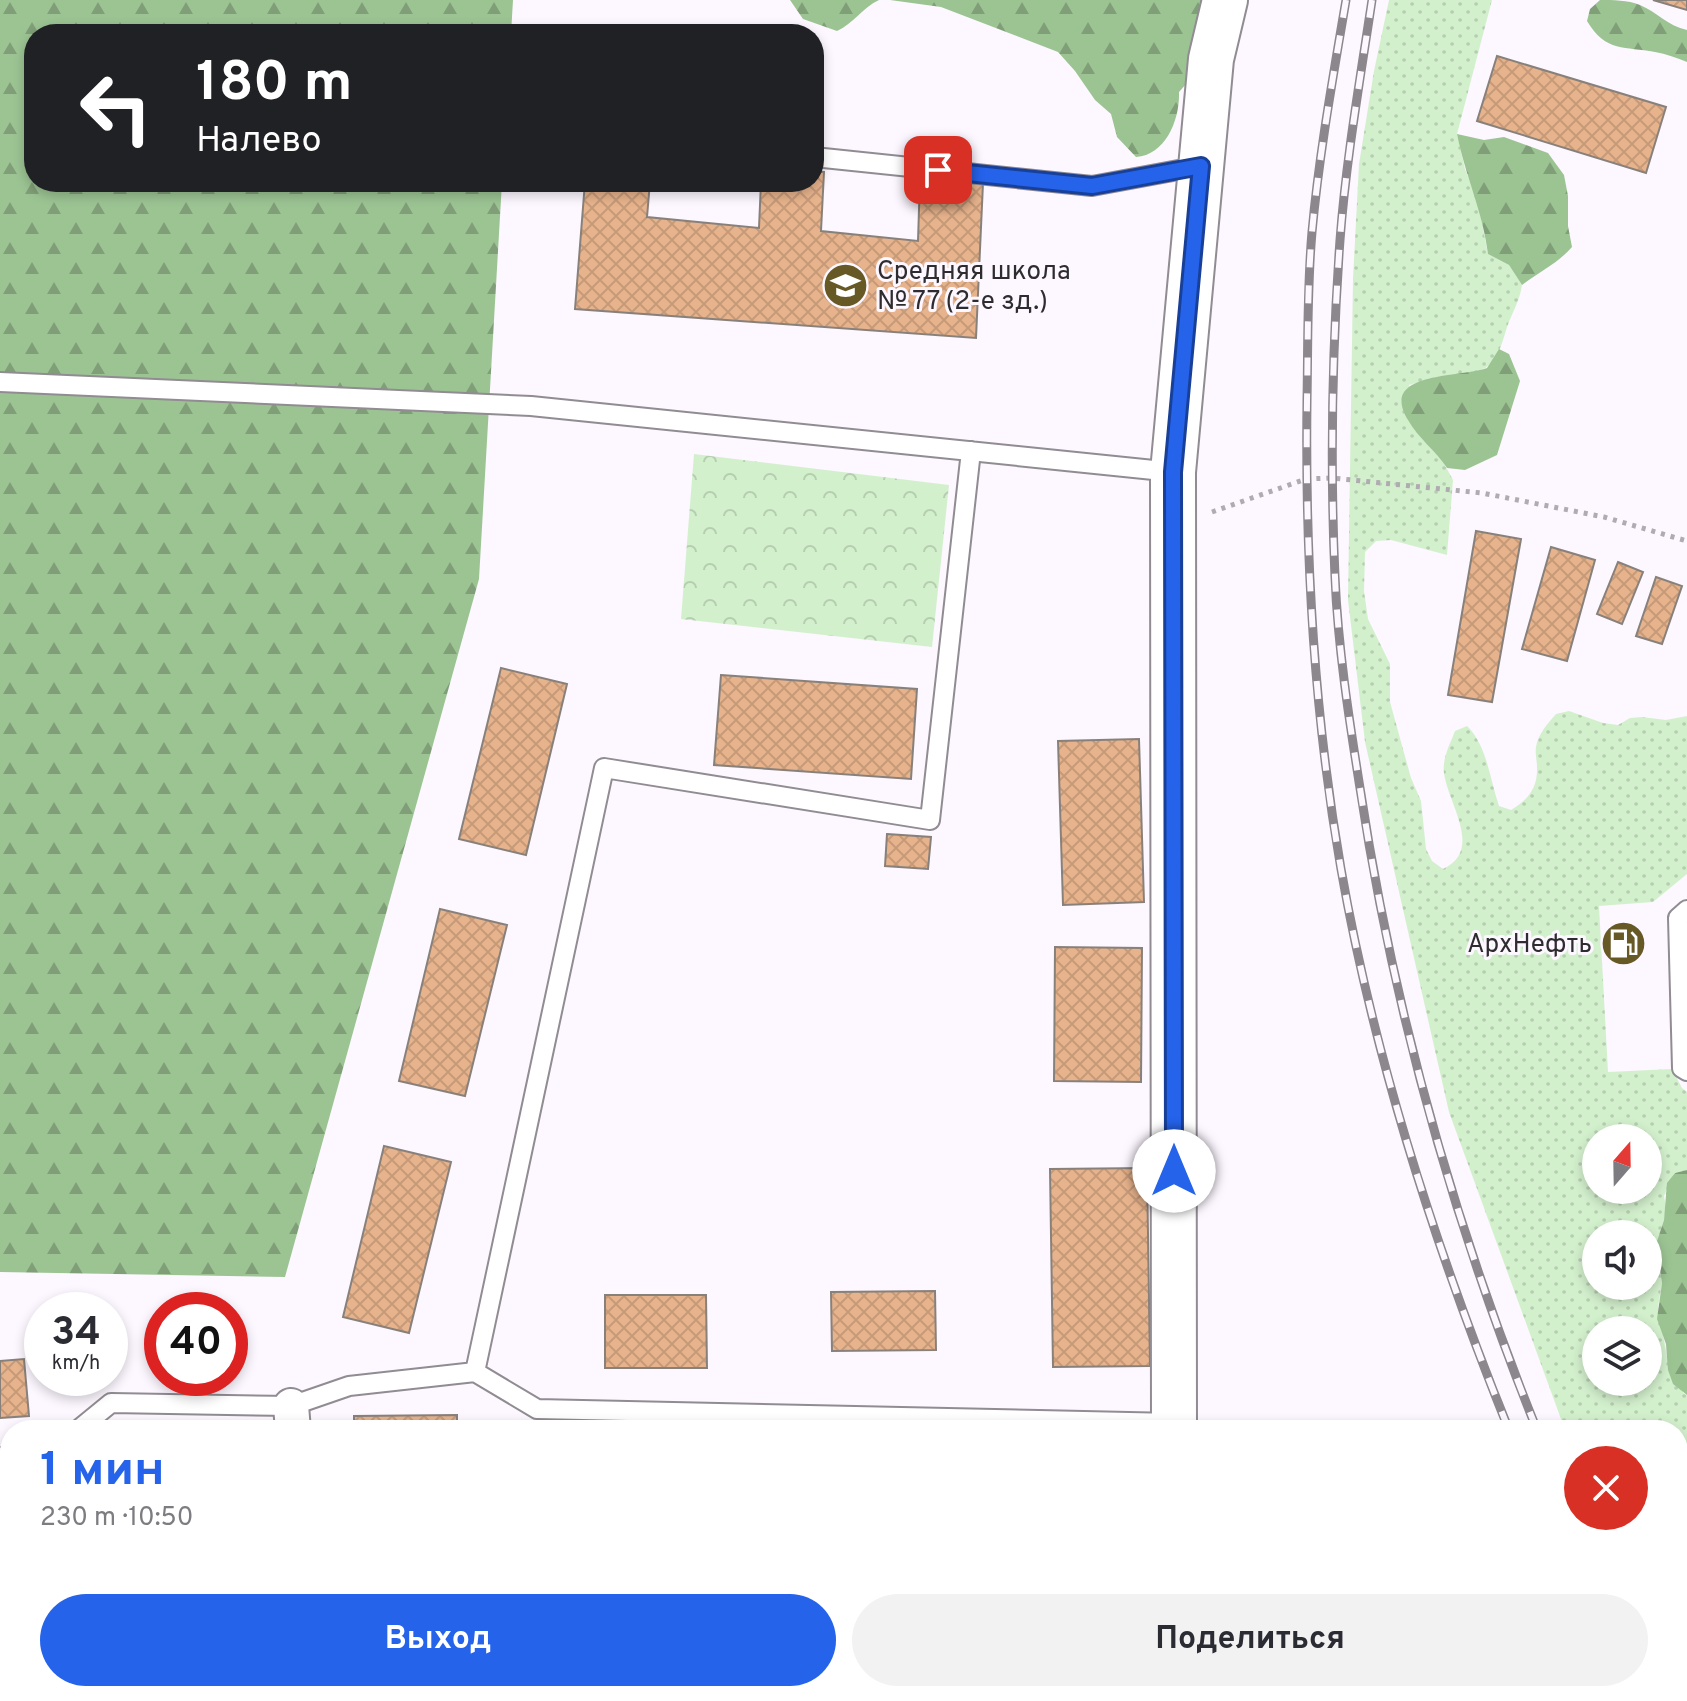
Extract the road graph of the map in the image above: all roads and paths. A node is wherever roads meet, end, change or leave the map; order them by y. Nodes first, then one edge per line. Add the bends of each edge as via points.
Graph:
1 (1225, 0) edge
2 (824, 158) edge
3 (1201, 166) junction
4 (0, 382) edge
5 (971, 451) junction
6 (1173, 472) junction
7 (1208, 513) dead end
8 (1687, 541) edge
9 (1687, 910) edge
10 (1687, 1071) edge
11 (475, 1372) junction
12 (292, 1418) edge
13 (90, 1420) edge
14 (949, 1420) edge
15 (1174, 1420) edge

1 - 3 street via 1211,59
2 - 3 lane via 1092,186
3 - 6 street
4 - 5 lane via 531,406
5 - 6 lane
5 - 11 lane via 930,820 604,768
6 - 15 street
7 - 8 path via 1306,479 1332,478 1482,493 1604,517
9 - 10 lane via 1678,918 1682,1068
11 - 12 lane via 349,1386
11 - 14 lane via 537,1409
12 - 13 lane via 111,1403

